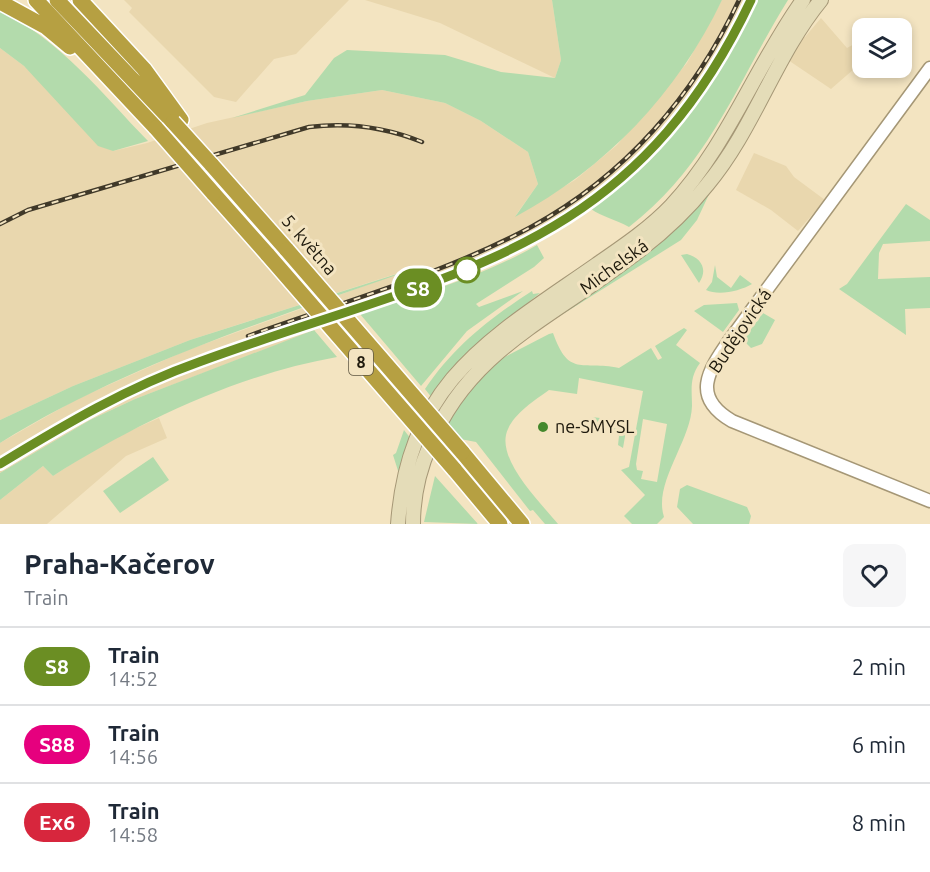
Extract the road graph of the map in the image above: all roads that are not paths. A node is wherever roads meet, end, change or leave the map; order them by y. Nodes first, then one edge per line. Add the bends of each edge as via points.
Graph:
1 (36, 0) edge
2 (57, 0) edge
3 (80, 0) edge
4 (803, 0) edge
5 (821, 0) edge
6 (0, 2) edge
7 (930, 69) edge
8 (123, 91) junction
9 (177, 121) junction
10 (930, 501) edge
11 (398, 524) edge
12 (413, 524) edge
13 (500, 524) edge
14 (522, 524) edge

1 - 8 highway, 5. května / 8
2 - 9 highway
3 - 9 highway via 144,69
4 - 11 main road, Michelská via 721,142 669,208 617,250 496,334 452,378 415,444 403,486
5 - 12 main road, Michelská via 791,44 735,147 707,185 635,254 497,351 462,387 440,420 425,456
6 - 8 highway via 46,27
7 - 10 street, Budějovická via 729,341 712,365 707,381 708,394 716,409 732,421
8 - 13 highway, 5. května / 8, bridge
9 - 14 highway, 5. května / 8, bridge

